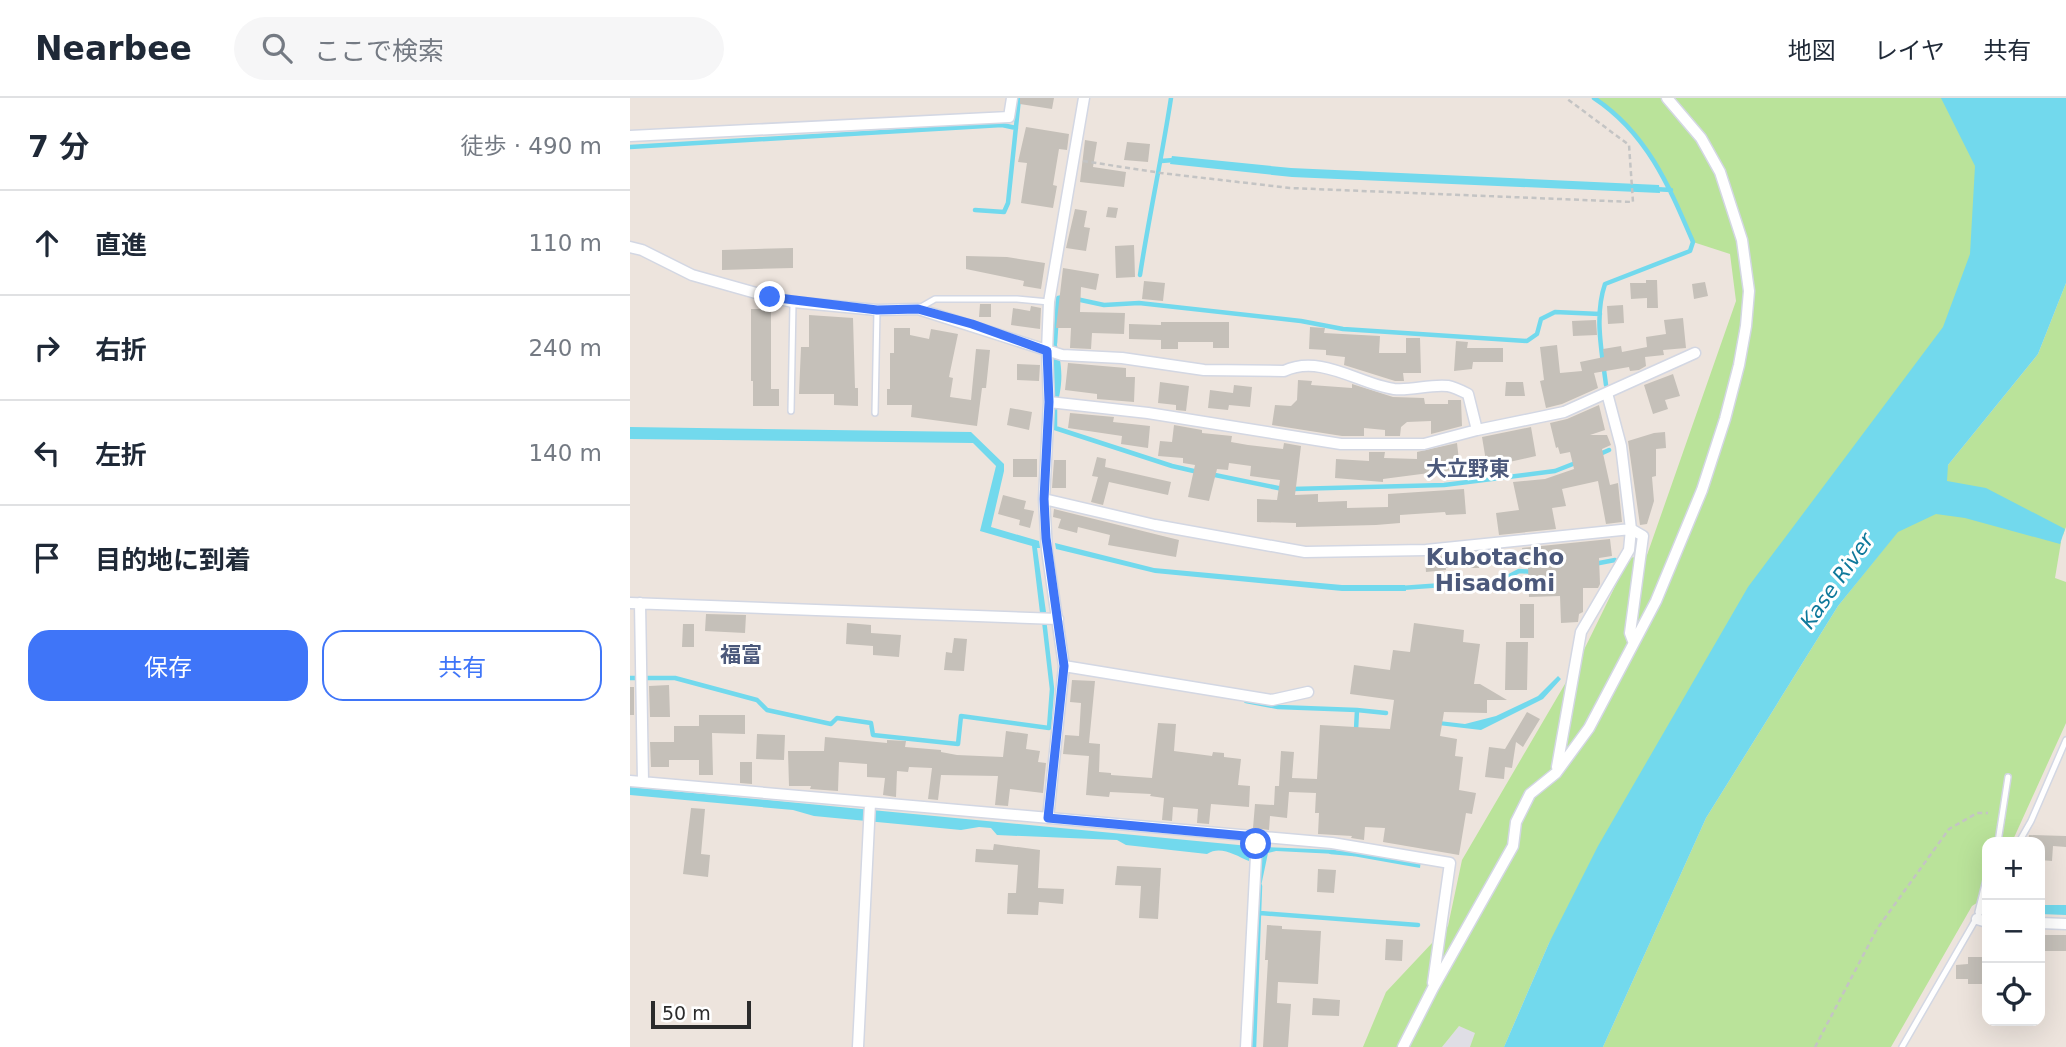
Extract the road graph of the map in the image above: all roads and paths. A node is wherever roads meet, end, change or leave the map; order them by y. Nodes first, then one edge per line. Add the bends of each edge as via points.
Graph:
1 (1012, 98) edge
2 (1084, 98) edge
3 (1566, 98) edge
4 (1667, 98) edge
5 (630, 136) edge
6 (1073, 160) junction
7 (630, 247) edge
8 (793, 302) junction
9 (1049, 302) junction
10 (918, 309) junction
11 (877, 310) junction
12 (1047, 351) junction
13 (1695, 353) dead end
14 (1607, 393) junction
15 (1049, 402) junction
16 (791, 411) dead end
17 (875, 413) dead end
18 (1477, 430) junction
19 (1044, 499) junction
20 (1632, 529) junction
21 (635, 603) edge
22 (1049, 619) junction
23 (1633, 641) junction
24 (1064, 666) junction
25 (1308, 692) dead end
26 (2066, 740) edge
27 (1556, 773) junction
28 (2008, 777) dead end
29 (630, 781) edge
30 (643, 782) junction
31 (870, 803) junction
32 (1988, 813) dead end
33 (1048, 818) junction
34 (1999, 837) edge
35 (2021, 837) edge
36 (1256, 845) junction
37 (1982, 920) edge
38 (2045, 923) edge
39 (2066, 924) edge
40 (1433, 988) junction
41 (858, 1047) edge
42 (1246, 1047) edge
43 (1403, 1047) edge
44 (1815, 1047) edge
45 (1902, 1047) edge

1 - 5 street via 1009,117
2 - 6 street
3 - 6 path via 1629,145 1633,202 1290,188
4 - 23 street via 1701,138 1720,172 1742,240 1749,291 1734,388 1702,490 1656,601
6 - 9 street
7 - 8 street via 692,275
8 - 11 street
8 - 16 lane
9 - 10 lane via 935,299
9 - 12 street
10 - 11 street
10 - 12 street
11 - 17 lane
12 - 15 street
12 - 18 street via 1204,370 1321,367 1391,389 1450,386 1468,394
13 - 14 street
14 - 18 street via 1564,412
14 - 20 street via 1621,446
15 - 18 street via 1341,444 1424,444
15 - 19 street
19 - 20 street via 1305,552 1426,550
19 - 22 street
20 - 23 street via 1643,536 1630,633
20 - 27 street via 1629,550 1581,632
21 - 22 street
21 - 30 street
22 - 24 street
23 - 27 street via 1589,727
24 - 25 street via 1272,700
24 - 33 street
26 - 35 lane
27 - 40 street via 1530,794 1516,822 1513,846
28 - 34 lane
29 - 30 street
30 - 31 street
31 - 33 street
31 - 41 street
32 - 44 path via 1977,813 1949,829 1877,929
33 - 36 street
36 - 40 street via 1332,843 1450,863
36 - 42 street
37 - 45 lane
38 - 39 street
40 - 43 street

